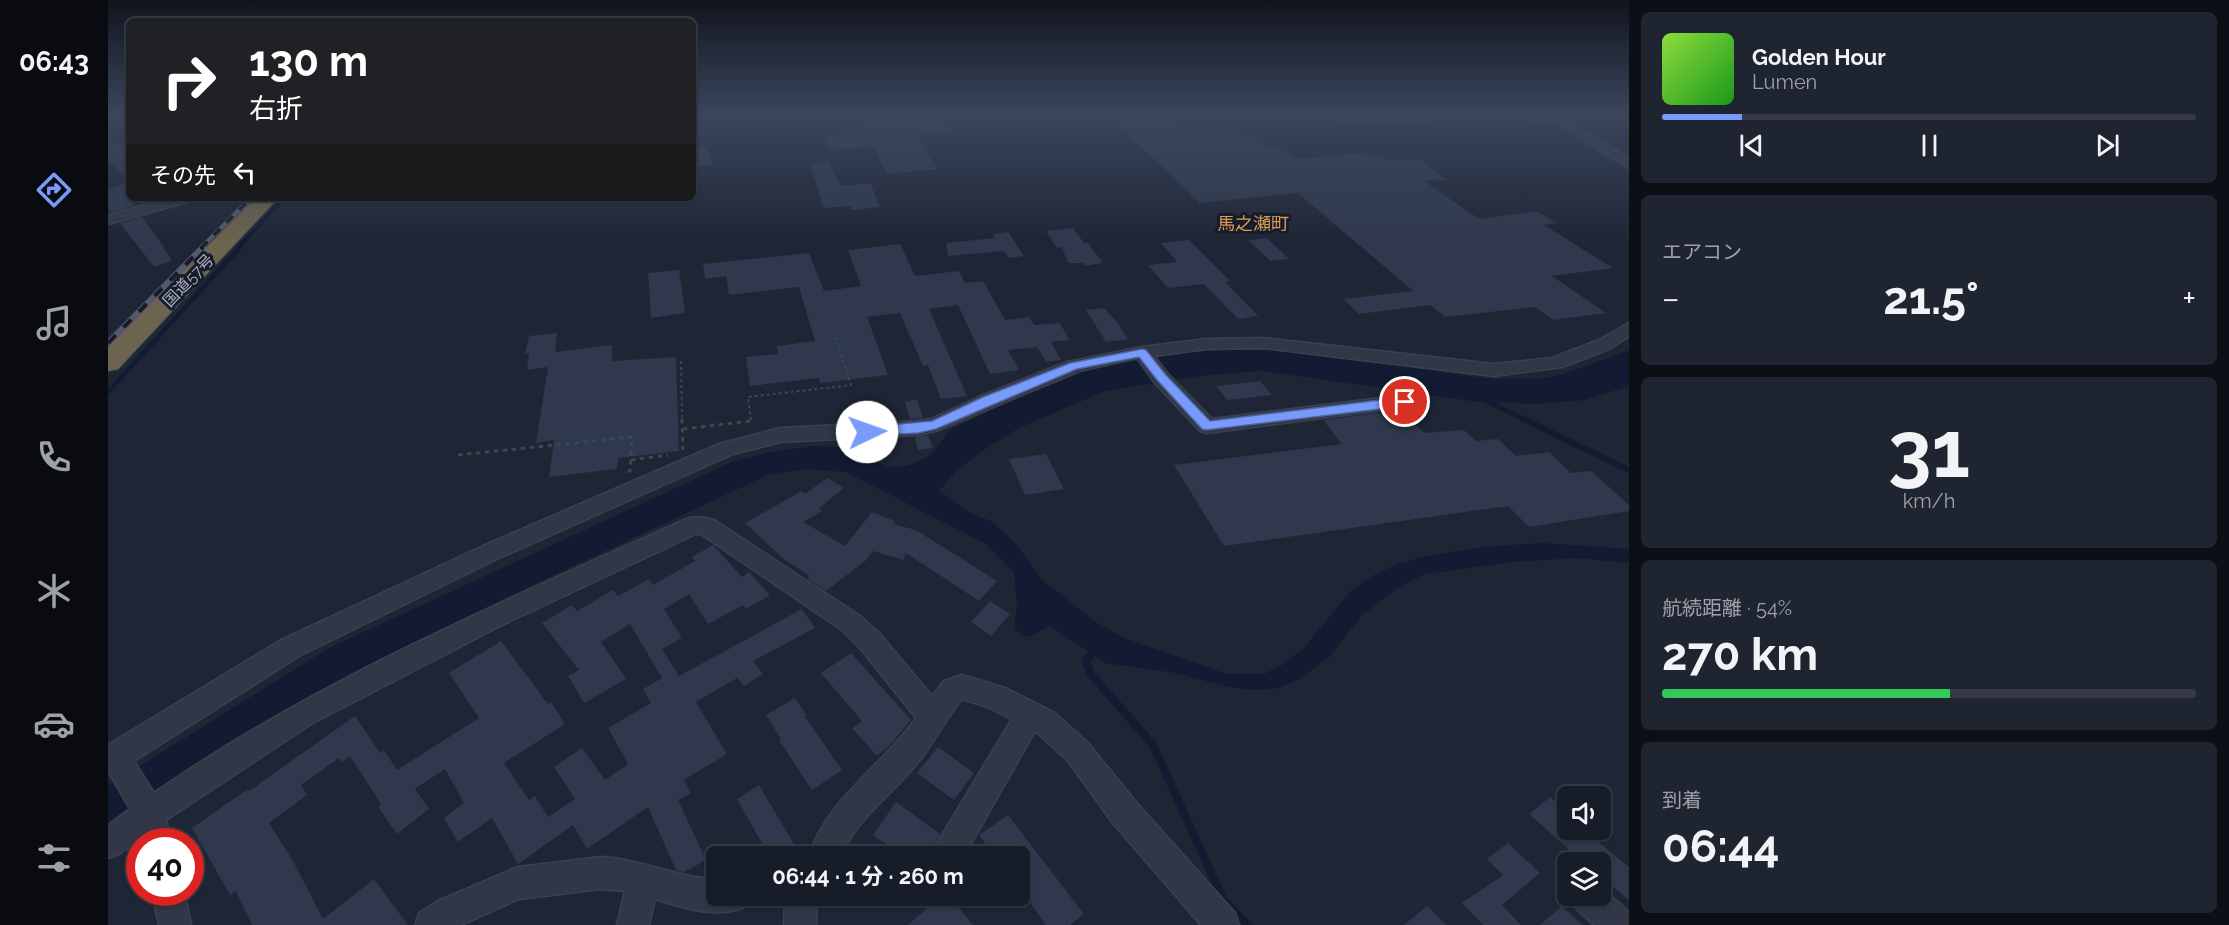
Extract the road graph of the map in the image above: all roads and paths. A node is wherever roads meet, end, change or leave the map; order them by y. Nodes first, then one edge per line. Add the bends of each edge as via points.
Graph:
1 (163, 201) edge
2 (264, 201) edge
3 (108, 220) edge
4 (1629, 328) edge
5 (834, 332) dead end
6 (1144, 355) junction
7 (681, 361) dead end
8 (108, 363) edge
9 (1405, 402) dead end
10 (683, 429) junction
11 (683, 453) dead end
12 (458, 455) dead end
13 (673, 455) dead end
14 (631, 460) junction
15 (621, 475) dead end
16 (1030, 714) junction
17 (933, 718) junction
18 (115, 762) edge
19 (151, 822) edge
20 (108, 843) edge
21 (829, 846) edge
22 (953, 846) edge
23 (643, 882) junction
24 (706, 895) edge
25 (171, 906) edge
26 (801, 906) edge
27 (1597, 906) edge
28 (175, 925) edge
29 (430, 925) edge
30 (633, 925) edge
31 (800, 925) edge
32 (1223, 925) edge
33 (1619, 925) edge

1 - 3 street
2 - 8 highway, 国道57号
4 - 6 street via 1605,344 1555,363 1494,370 1263,343 1206,344
5 - 10 path via 850,385 748,397 751,421
6 - 9 street via 1206,426
6 - 18 street via 1074,366 927,426 780,435 726,449 551,525 290,648
7 - 10 path
10 - 11 path
12 - 14 path via 632,437
13 - 14 path
14 - 15 path via 630,471
16 - 17 street via 962,687 953,689
16 - 22 street
16 - 32 street via 1045,722 1078,752 1124,812
17 - 19 street via 851,623 706,526 694,525 493,618 301,715 183,790
17 - 21 street via 909,752 840,824
18 - 19 street
19 - 20 street
23 - 24 street
23 - 29 street via 621,874 601,873 518,883
23 - 30 street
25 - 28 street
26 - 31 street
27 - 33 street

